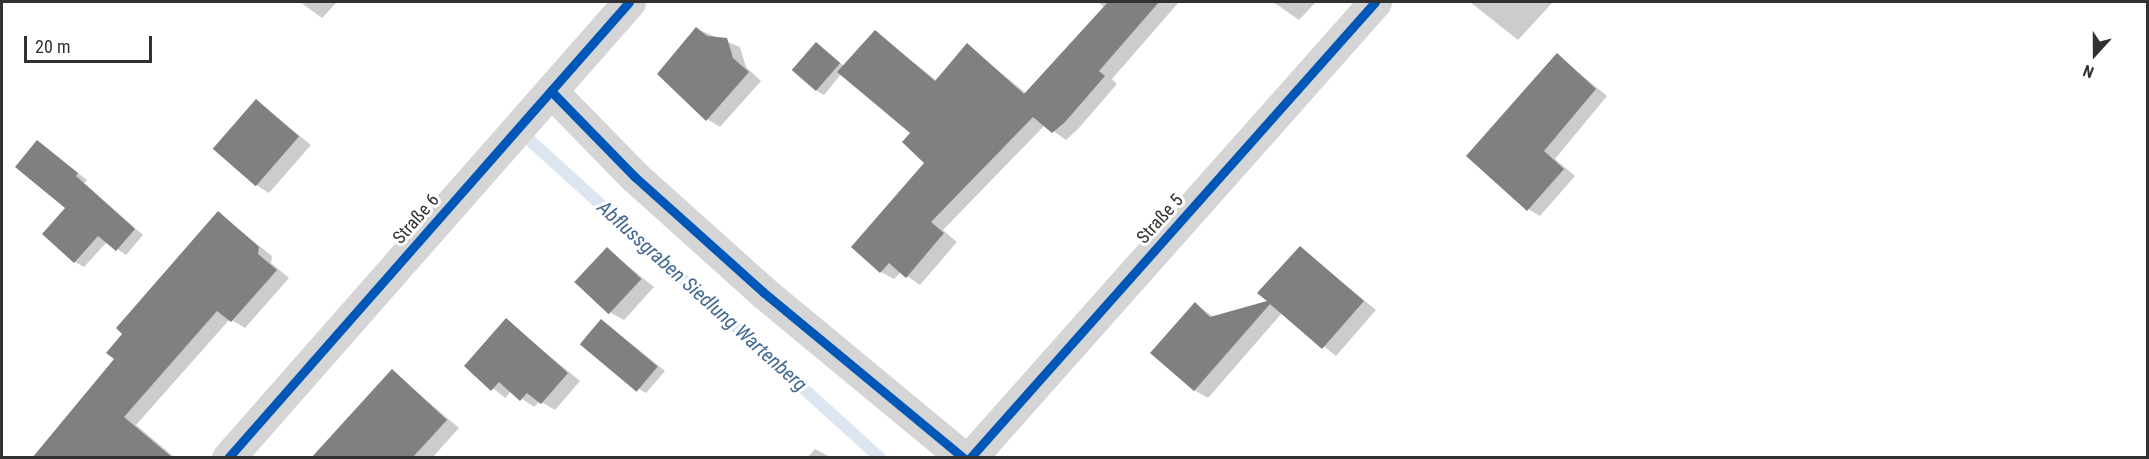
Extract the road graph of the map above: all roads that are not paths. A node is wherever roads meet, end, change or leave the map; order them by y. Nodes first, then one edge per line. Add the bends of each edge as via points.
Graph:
1 (629, 2) edge
2 (1375, 2) edge
3 (551, 91) junction
4 (228, 458) edge
5 (964, 458) edge
6 (970, 458) edge

1 - 3 street, Straße 6
2 - 6 street, Straße 5
3 - 4 street, Straße 6
3 - 5 street via 635,177 763,292

